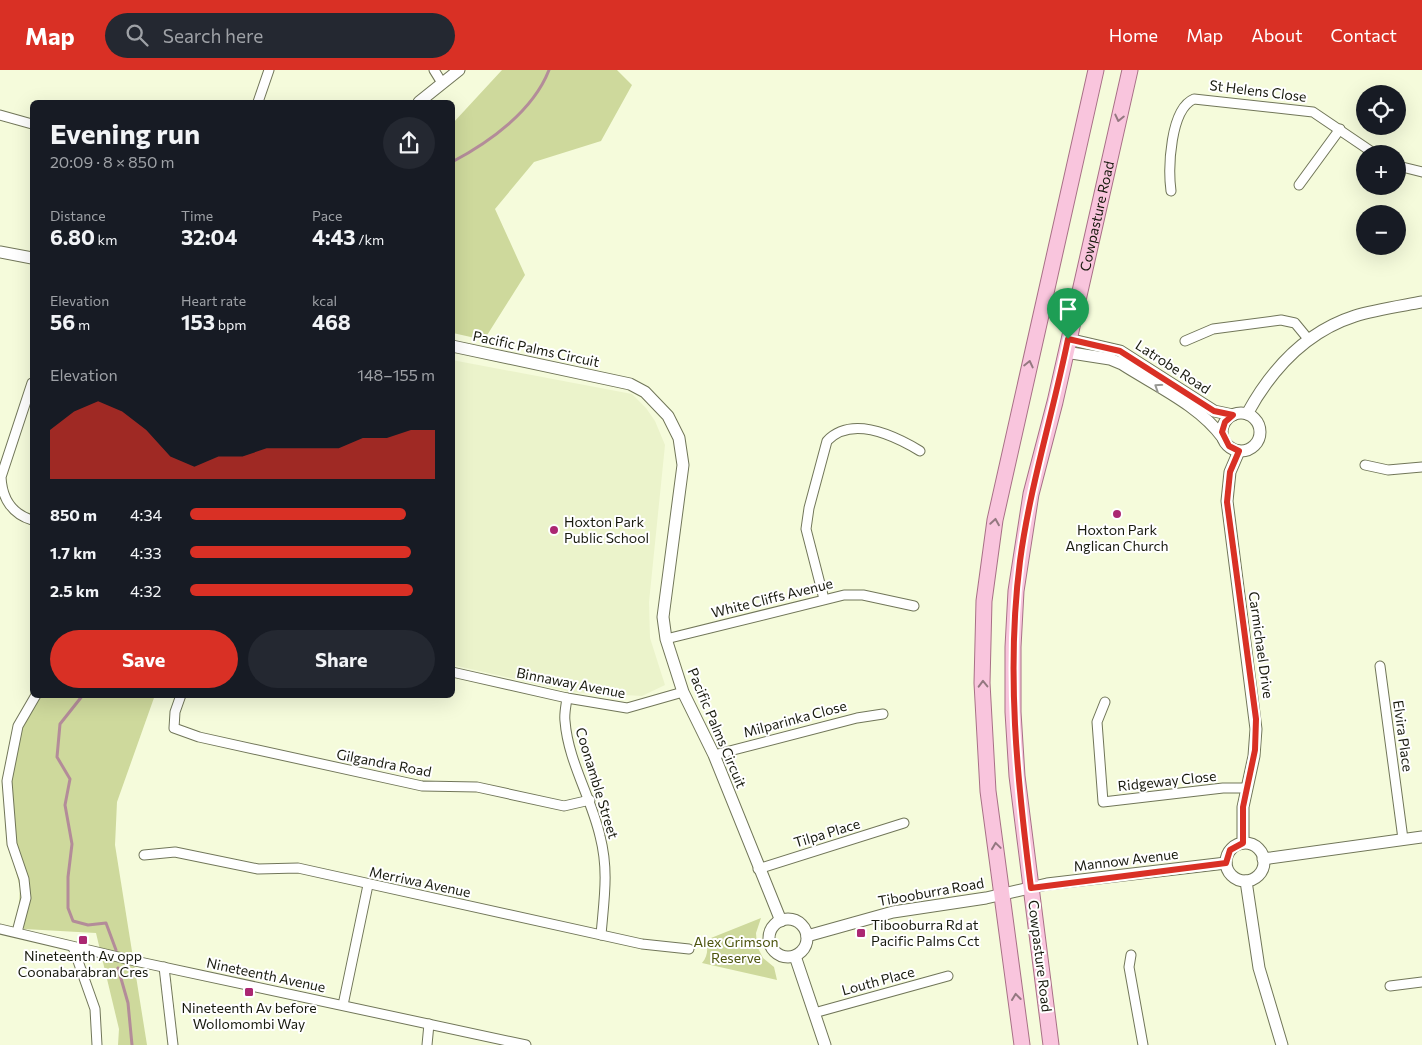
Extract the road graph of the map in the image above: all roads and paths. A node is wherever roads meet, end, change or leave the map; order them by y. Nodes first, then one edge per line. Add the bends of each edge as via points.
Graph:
1 (269, 70) edge
2 (434, 70) edge
3 (458, 70) edge
4 (1096, 70) edge
5 (1130, 70) edge
6 (442, 83) junction
7 (259, 100) edge
8 (421, 100) edge
9 (0, 115) edge
10 (30, 123) edge
11 (1340, 129) junction
12 (1362, 145) edge
13 (1406, 168) edge
14 (1422, 172) edge
15 (1299, 185) dead end
16 (1171, 191) dead end
17 (0, 252) edge
18 (30, 258) edge
19 (1422, 302) edge
20 (1309, 340) junction
21 (1185, 341) dead end
22 (1066, 345) junction
23 (455, 347) edge
24 (30, 389) edge
25 (1247, 414) junction
26 (1233, 415) junction
27 (1223, 438) junction
28 (1239, 451) junction
29 (920, 452) dead end
30 (1365, 465) dead end
31 (1422, 466) edge
32 (30, 519) edge
33 (824, 599) junction
34 (914, 606) dead end
35 (666, 639) junction
36 (1380, 666) dead end
37 (455, 673) edge
38 (683, 692) junction
39 (34, 698) edge
40 (180, 698) edge
41 (567, 698) junction
42 (1105, 702) dead end
43 (883, 714) dead end
44 (714, 754) junction
45 (1245, 788) junction
46 (590, 800) junction
47 (904, 823) dead end
48 (1422, 837) edge
49 (1403, 839) junction
50 (1243, 843) junction
51 (144, 855) dead end
52 (1263, 858) junction
53 (1226, 863) junction
54 (758, 869) junction
55 (1246, 880) junction
56 (368, 885) junction
57 (1031, 888) junction
58 (1002, 894) junction
59 (781, 921) junction
60 (0, 929) edge
61 (17, 932) junction
62 (601, 935) junction
63 (807, 936) junction
64 (72, 947) junction
65 (689, 949) dead end
66 (1131, 955) dead end
67 (794, 956) junction
68 (164, 967) junction
69 (948, 976) dead end
70 (1422, 982) edge
71 (1390, 986) dead end
72 (343, 1005) junction
73 (814, 1013) junction
74 (429, 1024) junction
75 (97, 1045) edge
76 (173, 1045) edge
77 (427, 1045) edge
78 (526, 1045) edge
79 (825, 1045) edge
80 (1022, 1045) edge
81 (1051, 1045) edge
82 (1144, 1045) edge
83 (1282, 1045) edge

1 - 7 street
2 - 6 street
3 - 6 street
58 -> 4 main road, Cowpasture Road via 986,761 982,683 984,601 997,511
5 -> 22 main road, Cowpasture Road
6 - 8 street
9 - 10 street
11 - 12 street, St Helens Close
11 - 15 street
11 - 16 street, St Helens Close via 1320,115 1304,109 1194,99 1184,105 1180,116 1169,162
13 - 14 street
17 - 18 street
19 - 20 street via 1352,317
20 - 21 street via 1295,323 1282,320 1213,329
20 - 25 street via 1278,367
22 - 26 street, Latrobe Road via 1120,351 1214,411
27 -> 22 street, Latrobe Road via 1198,412 1122,364
22 - 57 main road, Cowpasture Road via 1031,494 1020,559 1013,646 1017,776
23 - 35 street, Pacific Palms Circuit via 630,384 645,392 668,416 679,438 683,465 663,617
24 - 32 street via 1,477 11,508
25 - 26 street
25 - 28 street via 1256,421 1260,436 1254,446
26 - 27 street via 1225,422
27 - 28 street
28 - 45 street, Carmichael Drive via 1230,472 1227,502 1256,719 1255,750
29 - 33 street via 898,438 860,429 845,428 827,441 806,529
30 - 31 street via 1388,470
33 - 34 street, White Cliffs Avenue via 856,594
33 - 35 street, White Cliffs Avenue
35 - 38 street, Pacific Palms Circuit
36 - 49 street, Elvira Place
37 - 41 street, Binnaway Avenue
38 - 41 street, Binnaway Avenue via 627,708
38 - 44 street, Pacific Palms Circuit
39 - 61 street via 18,726 6,781 8,822 26,898
40 - 46 street, Gilgandra Road via 174,728 199,737 422,786 477,787 564,806
41 - 46 street, Coonamble Street via 565,721 572,753
42 - 45 street, Ridgeway Close via 1097,722 1103,802
43 - 44 street, Milparinka Close
44 - 54 street, Pacific Palms Circuit
45 - 50 street, Carmichael Drive
46 - 62 street, Coonamble Street via 607,873
47 - 54 street, Tilpa Place
48 - 49 street
49 - 52 street
50 - 52 street via 1256,847
50 - 53 street via 1230,850
51 - 56 street, Merriwa Avenue via 175,852 258,869 298,868
52 - 55 street via 1260,873
53 - 55 street via 1232,876
53 - 57 street, Mannow Avenue
54 - 59 street, Pacific Palms Circuit
55 - 83 street via 1259,968
56 - 62 street, Merriwa Avenue
56 - 72 street
57 - 58 street, Mannow Avenue
57 - 81 main road, Cowpasture Road
58 - 63 street, Tibooburra Road via 893,912
80 -> 58 main road, Cowpasture Road
59 - 63 street via 791,920 800,924
59 - 67 street via 771,930 770,945 780,955
60 - 61 street, Nineteenth Avenue
61 - 64 street, Nineteenth Avenue
62 - 65 street, Merriwa Avenue
63 - 67 street via 802,950
64 - 68 street, Nineteenth Avenue
64 - 75 street via 95,1009
66 - 82 street via 1129,967
67 - 73 street
68 - 72 street, Nineteenth Avenue
68 - 76 street
69 - 73 street, Louth Place
70 - 71 street
72 - 74 street, Nineteenth Avenue
73 - 79 street
74 - 77 street
74 - 78 street, Nineteenth Avenue

